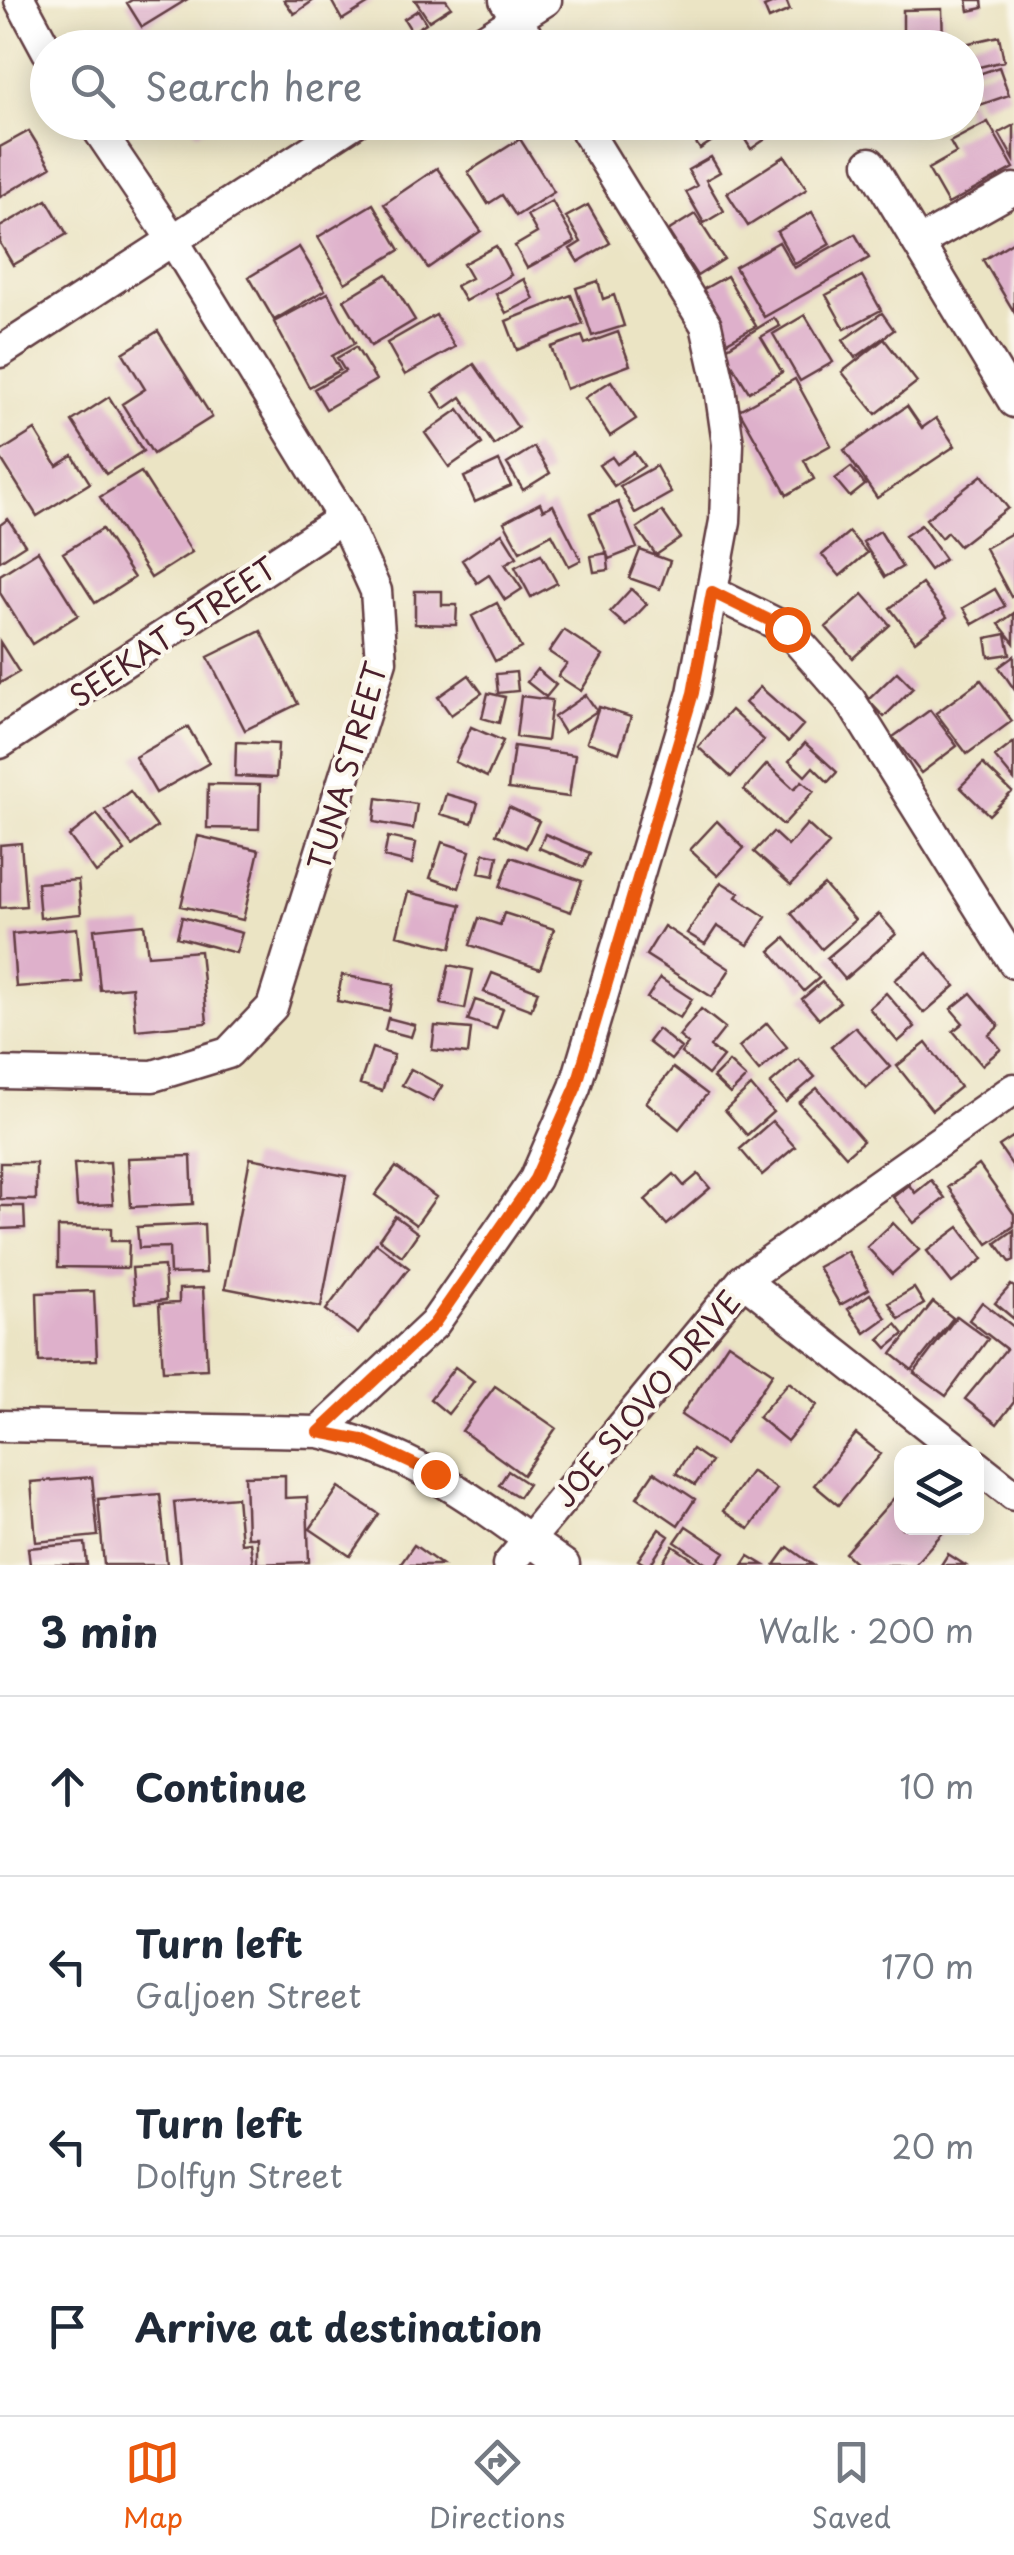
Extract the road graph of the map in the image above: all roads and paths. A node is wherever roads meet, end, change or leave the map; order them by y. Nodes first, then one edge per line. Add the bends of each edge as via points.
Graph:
1 (20, 0) edge
2 (546, 0) edge
3 (510, 9) edge
4 (36, 30) edge
5 (490, 30) edge
6 (105, 140) edge
7 (327, 140) edge
8 (591, 140) edge
9 (870, 163) dead end
10 (1014, 189) edge
11 (173, 240) junction
12 (918, 243) junction
13 (0, 352) edge
14 (1014, 402) edge
15 (343, 518) junction
16 (712, 592) junction
17 (0, 743) edge
18 (1014, 963) edge
19 (0, 1073) edge
20 (1014, 1089) edge
21 (743, 1280) junction
22 (0, 1426) edge
23 (319, 1432) junction
24 (951, 1445) edge
25 (984, 1471) edge
26 (1014, 1495) edge
27 (528, 1539) junction
28 (508, 1565) edge
29 (564, 1565) edge

1 - 4 street
2 - 3 street
3 - 5 street
6 - 11 street, TUNA STREET
7 - 11 street
8 - 16 street via 706,325 728,444 725,521
9 - 12 street
10 - 12 street
11 - 13 street
11 - 15 street, TUNA STREET
12 - 14 street
15 - 17 street, SEEKAT STREET
15 - 19 street, TUNA STREET via 376,591 381,661 272,1007 228,1053 153,1076
16 - 18 street via 787,629 850,700
16 - 23 street via 693,693 576,1087 535,1179 434,1324
20 - 21 street, JOE SLOVO DRIVE
21 - 24 street
21 - 27 street, JOE SLOVO DRIVE
22 - 23 street
23 - 27 street via 362,1440 435,1474
25 - 26 street
27 - 28 street, JOE SLOVO DRIVE
27 - 29 street

